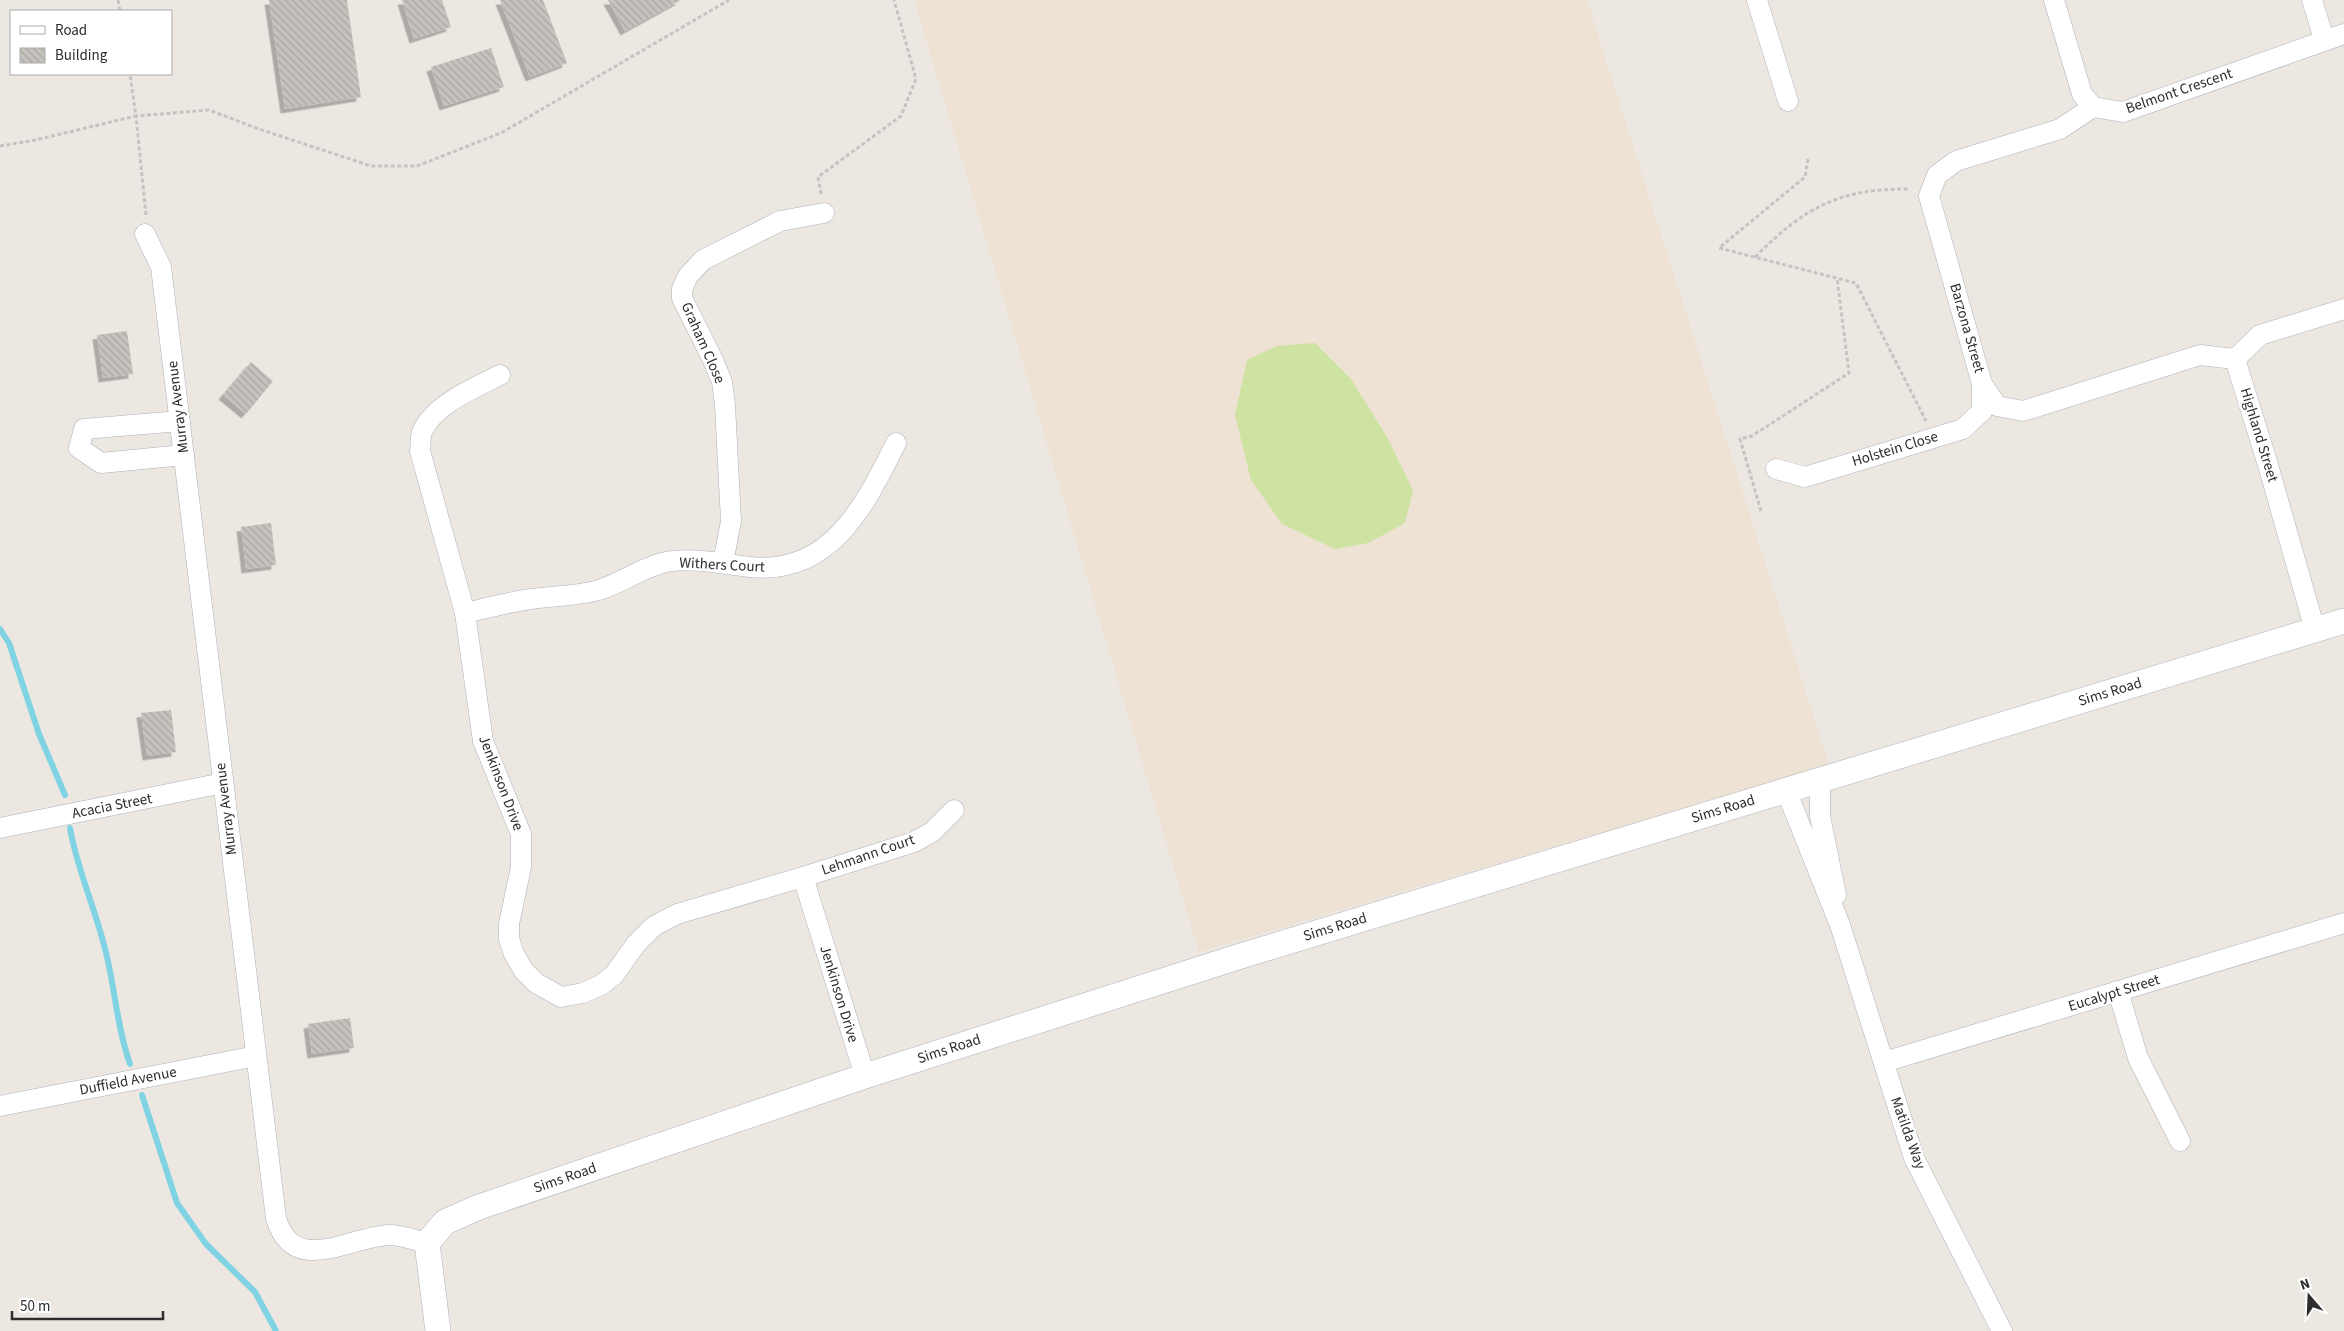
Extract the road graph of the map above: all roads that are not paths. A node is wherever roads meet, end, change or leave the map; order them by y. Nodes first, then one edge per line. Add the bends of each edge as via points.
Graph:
1 (1757, 0) edge
2 (2054, 0) edge
3 (2312, 0) edge
4 (2344, 34) edge
5 (2324, 39) junction
6 (1788, 101) dead end
7 (2093, 107) junction
8 (824, 213) road end
9 (145, 234) road end
10 (2344, 309) edge
11 (2235, 359) junction
12 (500, 375) dead end
13 (1982, 384) junction
14 (180, 421) junction
15 (896, 443) dead end
16 (184, 455) junction
17 (1776, 469) dead end
18 (723, 563) junction
19 (464, 613) junction
20 (2344, 621) edge
21 (2315, 630) junction
22 (1820, 780) junction
23 (223, 783) junction
24 (1786, 790) junction
25 (954, 810) dead end
26 (0, 828) edge
27 (803, 877) junction
28 (2344, 923) edge
29 (1840, 925) junction
30 (2118, 991) junction
31 (256, 1056) junction
32 (1884, 1062) junction
33 (865, 1076) junction
34 (0, 1106) edge
35 (2180, 1141) dead end
36 (427, 1243) junction
37 (438, 1331) edge
38 (2002, 1331) edge

1 - 6 street
2 - 7 street via 2082,94
3 - 5 street
4 - 5 street, Belmont Crescent
5 - 7 street, Belmont Crescent via 2123,112
7 - 13 street, Barzona Street via 2060,129 1956,161 1937,175 1930,196
8 - 18 street, Graham Close via 780,221 703,260 691,271 682,289 685,307 722,382 726,405 731,521
9 - 14 street, Murray Avenue via 161,267
10 - 11 street via 2260,335
11 - 13 street, Barzona Street via 2200,355 2023,411 1997,406
11 - 21 street, Highland Street
12 - 19 street, Jenkinson Drive via 455,398 429,420 421,433 420,451
13 - 17 street, Holstein Close via 1982,411 1963,428 1805,477
14 - 16 street, Murray Avenue
14 - 16 street via 84,429 79,448 101,463
15 - 18 street, Withers Court via 872,491 844,529 825,548 782,567
16 - 23 street, Murray Avenue
18 - 19 street, Withers Court via 663,563 597,590 530,599
19 - 27 street, Jenkinson Drive via 483,741 521,834 521,867 509,939 524,971 536,983 561,997 583,993 601,985 614,974 654,926 677,914
20 - 21 street, Sims Road
21 - 22 street, Sims Road
22 - 24 street, Sims Road
22 - 29 street, Matilda Way via 1820,816 1834,878
23 - 26 street, Acacia Street
23 - 31 street, Murray Avenue
24 - 29 street, Matilda Way
24 - 33 street, Sims Road via 1244,955
25 - 27 street, Lehmann Court via 932,832 914,842
27 - 33 street, Jenkinson Drive
28 - 30 street, Eucalypt Street
29 - 32 street, Matilda Way
30 - 32 street, Eucalypt Street
30 - 35 street via 2138,1058
31 - 34 street, Duffield Avenue
31 - 36 street, Murray Avenue via 276,1218 281,1235 296,1247 312,1251 390,1235
32 - 38 street, Matilda Way via 1914,1158
33 - 36 street, Sims Road via 480,1207 445,1222
36 - 37 street

